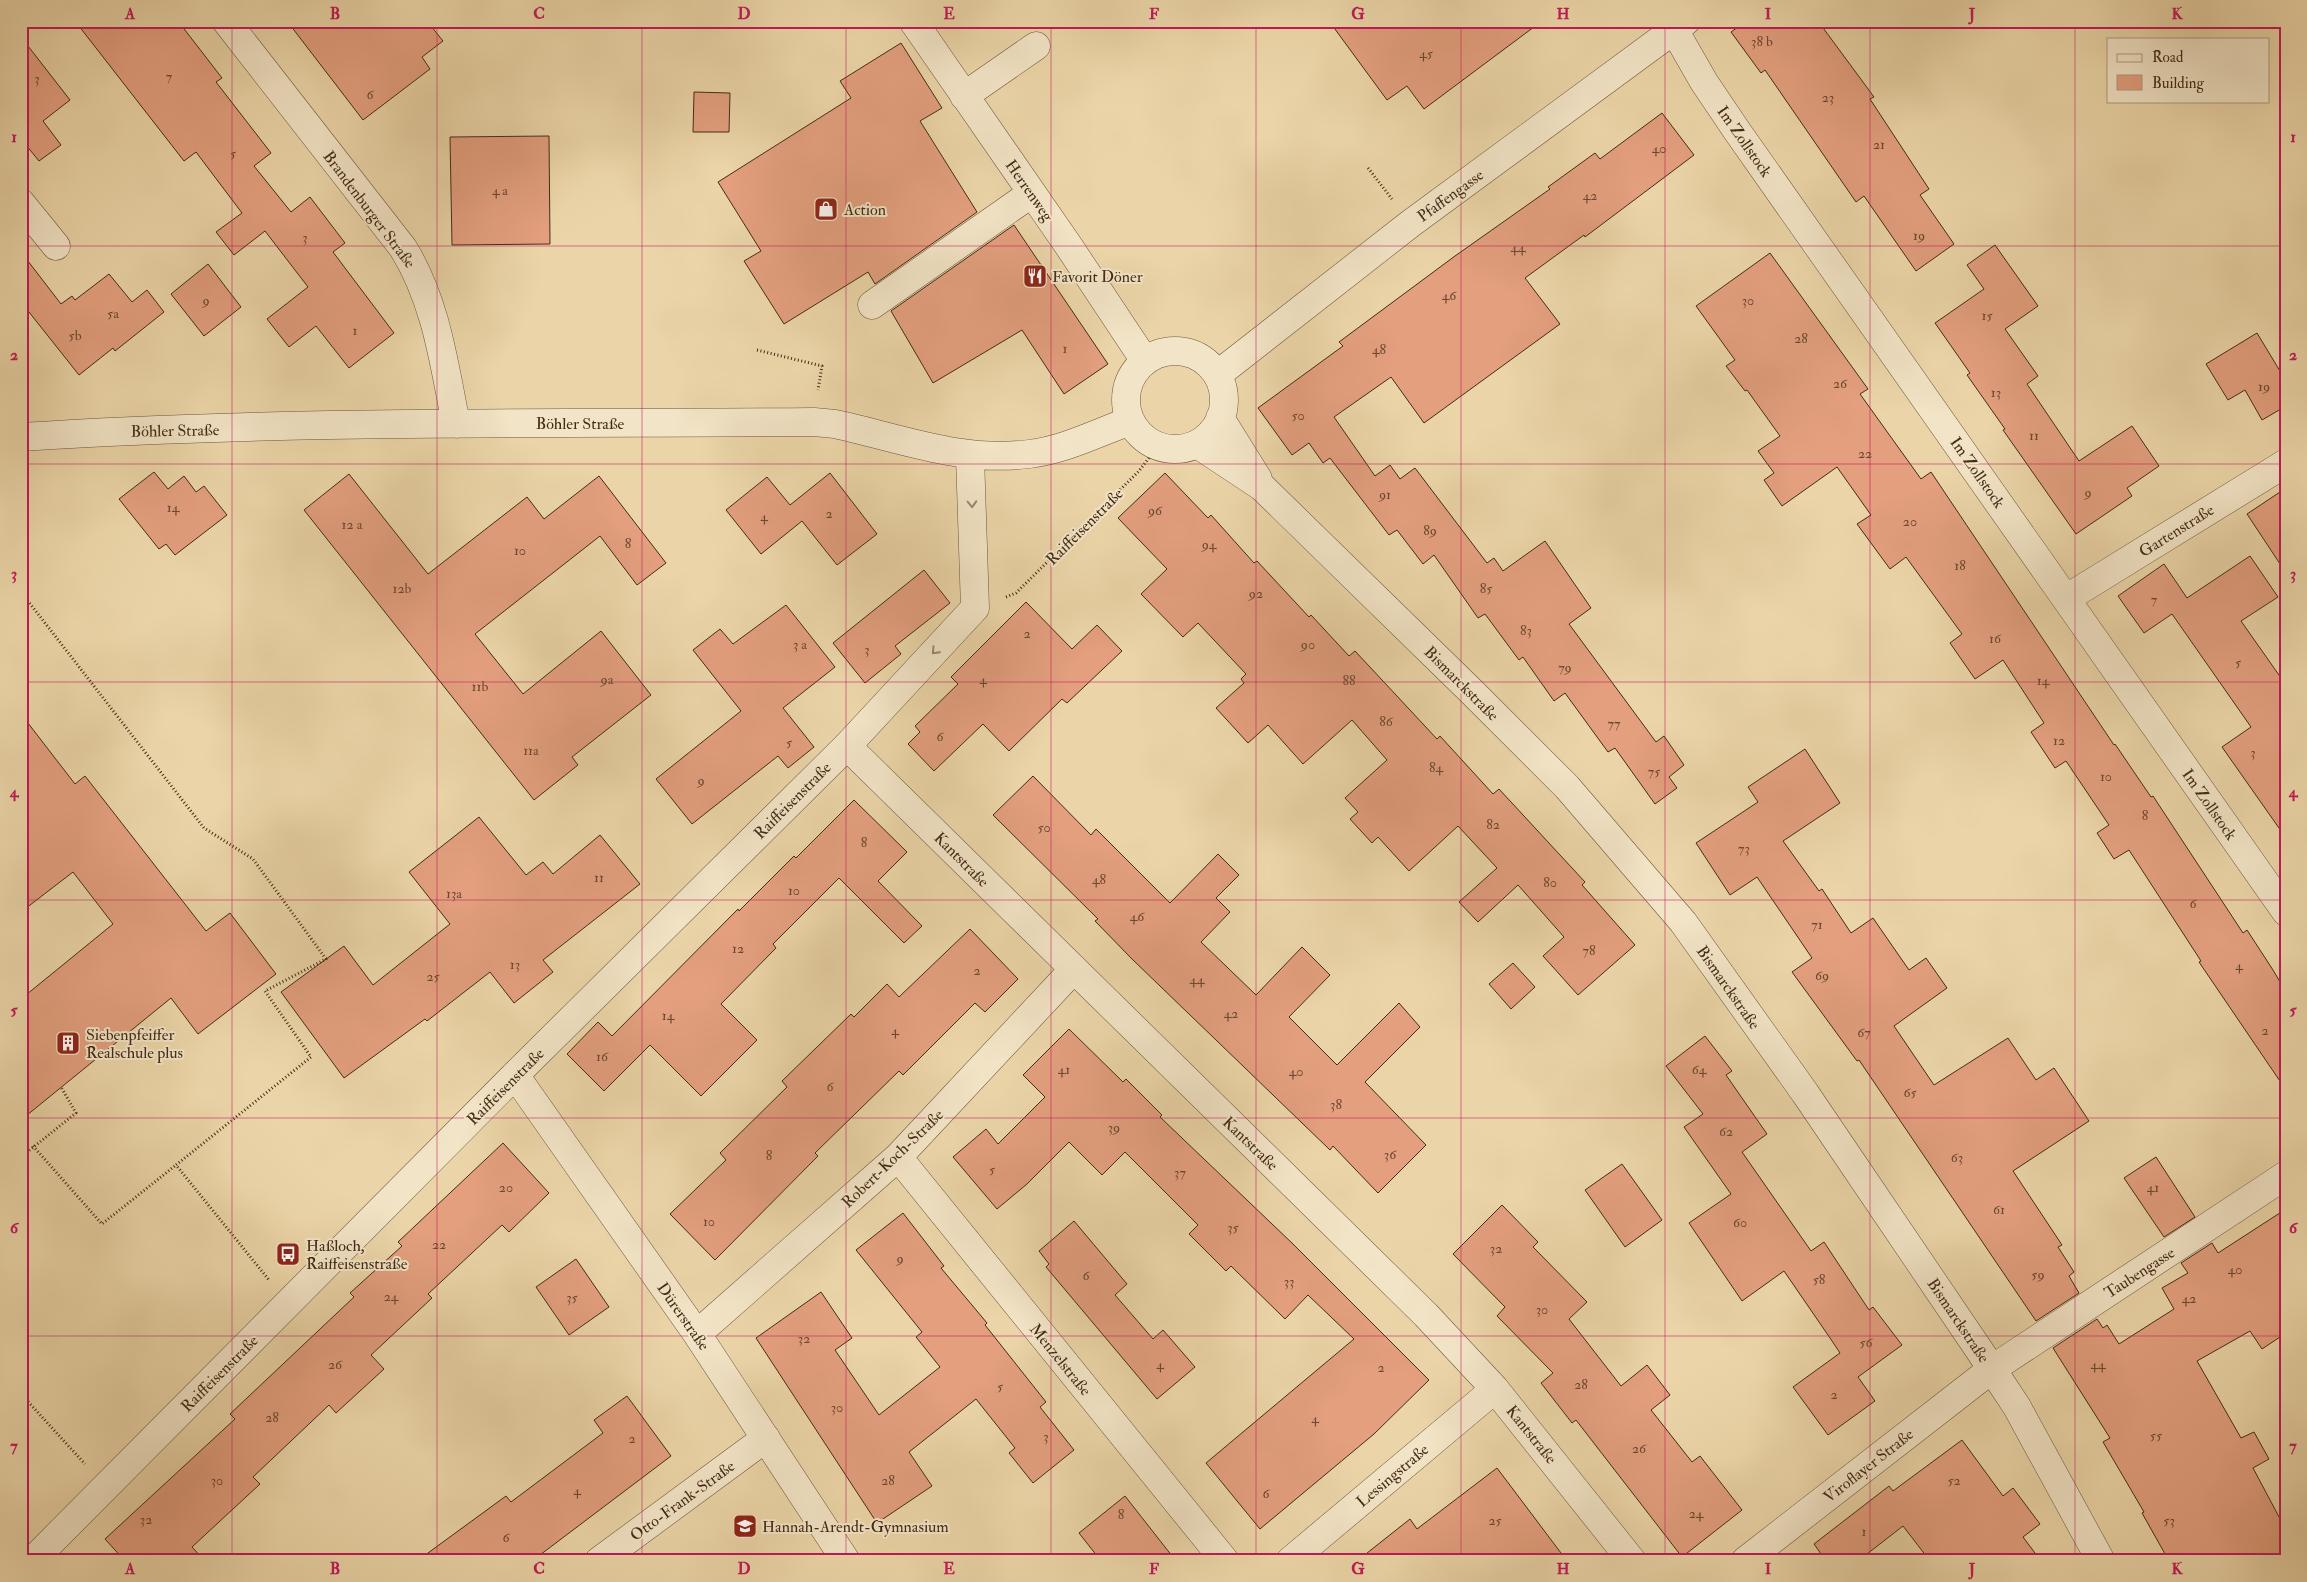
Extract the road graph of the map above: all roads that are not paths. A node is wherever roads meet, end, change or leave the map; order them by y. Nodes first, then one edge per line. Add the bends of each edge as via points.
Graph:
1 (226, 21) edge
2 (913, 21) edge
3 (1677, 24) edge
4 (1036, 46) dead end
5 (964, 96) junction
6 (1032, 193) junction
7 (21, 203) edge
8 (56, 246) dead end
9 (872, 305) dead end
10 (1145, 361) junction
11 (1217, 375) junction
12 (1220, 418) junction
13 (1130, 420) junction
14 (456, 424) junction
15 (21, 437) edge
16 (1197, 444) junction
17 (970, 456) junction
18 (2286, 463) edge
19 (1262, 487) junction
20 (2067, 598) junction
21 (847, 746) junction
22 (2286, 912) edge
23 (1074, 970) junction
24 (516, 1075) junction
25 (898, 1157) junction
26 (2286, 1175) edge
27 (697, 1334) junction
28 (1992, 1369) junction
29 (1495, 1389) junction
30 (766, 1438) junction
31 (32, 1561) edge
32 (599, 1561) edge
33 (846, 1561) edge
34 (1224, 1561) edge
35 (1290, 1561) edge
36 (1632, 1561) edge
37 (1745, 1561) edge
38 (2101, 1561) edge

1 - 14 street, Brandenburger Straße via 403,248 418,273 430,304
2 - 5 street, Herrenweg
3 - 11 street, Pfaffengasse via 1410,224
3 - 20 street, Im Zollstock via 1704,82 1737,131
4 - 5 street
5 - 6 street, Herrenweg
6 - 9 street
6 - 10 street, Herrenweg
7 - 8 street
10 - 11 street via 1159,353 1176,351 1192,354 1207,362
10 - 13 street via 1133,373 1127,388
11 - 12 street via 1224,396
12 - 16 street via 1211,433
12 - 19 street, Bismarckstraße
13 - 16 street via 1142,436 1158,446 1171,449
13 - 17 street, Böhler Straße via 1082,440 1030,454
14 - 15 street, Böhler Straße via 128,430
14 - 17 street, Böhler Straße via 814,422 836,424
16 - 19 street, Bismarckstraße
17 -> 21 street, Raiffeisenstraße via 975,608
18 - 20 street, Gartenstraße
19 - 28 street, Bismarckstraße via 1567,787 1683,922 1805,1093
20 - 22 street, Im Zollstock
21 - 23 street, Kantstraße
21 - 24 street, Raiffeisenstraße
23 - 25 street, Robert-Koch-Straße
23 - 29 street, Kantstraße via 1426,1315
24 - 27 street, Dürerstraße
24 - 31 street, Raiffeisenstraße
25 - 27 street, Robert-Koch-Straße
25 - 34 street, Menzelstraße
26 - 28 street, Taubengasse
27 - 30 street, Dürerstraße
28 - 37 street, Viroflayer Straße
28 - 38 street, Bismarckstraße via 2017,1407
29 - 35 street, Lessingstraße
29 - 36 street, Kantstraße
30 - 32 street, Otto-Frank-Straße
30 - 33 street, Dürerstraße

